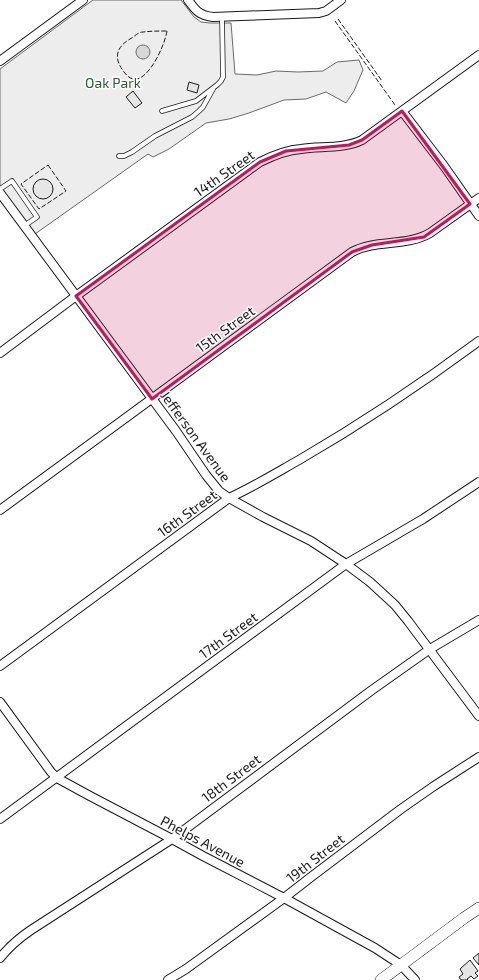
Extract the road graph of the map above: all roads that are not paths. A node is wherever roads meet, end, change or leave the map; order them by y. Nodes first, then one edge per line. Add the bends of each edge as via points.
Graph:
1 (83, 0) edge
2 (188, 0) edge
3 (341, 0) edge
4 (222, 17) junction
5 (479, 55) edge
6 (0, 62) edge
7 (214, 87) junction
8 (162, 111) dead end
9 (402, 111) junction
10 (119, 156) dead end
11 (0, 189) edge
12 (0, 193) edge
13 (479, 198) edge
14 (470, 204) junction
15 (479, 216) edge
16 (24, 226) junction
17 (76, 296) junction
18 (479, 341) edge
19 (0, 353) edge
20 (152, 399) junction
21 (479, 482) edge
22 (229, 498) junction
23 (0, 510) edge
24 (346, 564) junction
25 (479, 620) edge
26 (430, 650) junction
27 (0, 666) edge
28 (0, 702) edge
29 (479, 716) edge
30 (479, 757) edge
31 (57, 778) junction
32 (0, 819) edge
33 (172, 839) junction
34 (284, 898) junction
35 (479, 908) edge
36 (0, 958) edge
37 (401, 965) junction
38 (168, 980) edge
39 (381, 980) edge
40 (415, 980) edge

1 - 6 street
2 - 4 street via 204,16
3 - 4 street via 319,13
4 - 7 lane via 223,77
5 - 9 street, 14th Street
7 - 8 lane via 196,101
7 - 10 lane via 199,111 132,152
9 - 14 street
9 - 17 street, 14th Street via 356,143 286,151 260,162
11 - 16 lane via 12,180 37,217
12 - 16 street, Jefferson Avenue
13 - 14 street, 15th Street
14 - 15 street
14 - 20 street, 15th Street via 424,237 372,245 352,252
16 - 17 street, Jefferson Avenue
17 - 19 street, 14th Street
17 - 20 street, Jefferson Avenue
18 - 22 street, 16th Street via 320,448
20 - 22 street, Jefferson Avenue via 206,476
20 - 23 street, 15th Street
21 - 24 street, 17th Street
22 - 24 street, Jefferson Avenue via 311,541
22 - 27 street, 16th Street
24 - 26 street, Jefferson Avenue via 395,605
24 - 31 street, 17th Street
25 - 26 street, 18th Street
26 - 29 street, Jefferson Avenue
26 - 33 street, 18th Street
28 - 31 street, Phelps Avenue
30 - 34 street, 19th Street via 401,809
31 - 32 street, 17th Street
31 - 33 street, Phelps Avenue
33 - 34 street, Phelps Avenue
33 - 36 street, 18th Street via 31,930
34 - 37 street, Phelps Avenue
34 - 38 street, 19th Street
35 - 37 street
37 - 39 street
37 - 40 street, Phelps Avenue

